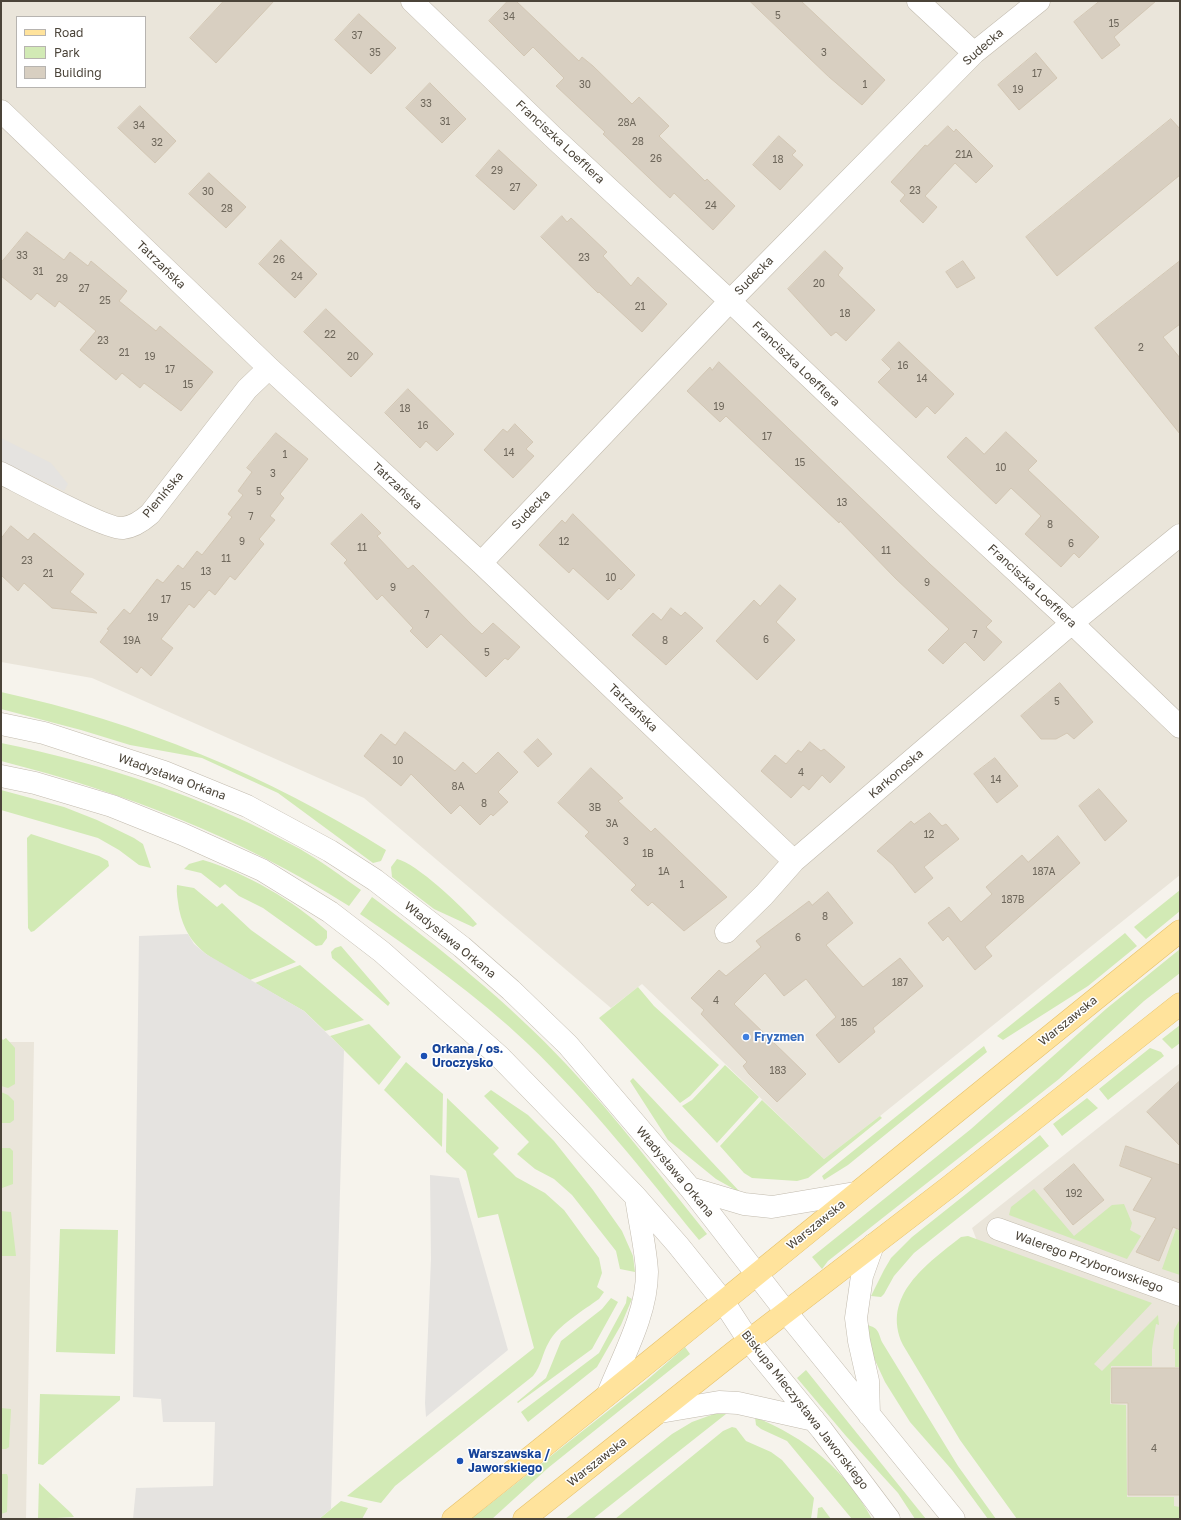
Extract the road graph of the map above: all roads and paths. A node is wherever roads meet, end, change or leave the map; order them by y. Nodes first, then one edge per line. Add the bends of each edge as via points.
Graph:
1 (412, 1) edge
2 (918, 1) edge
3 (1039, 1) edge
4 (974, 54) junction
5 (1, 111) edge
6 (730, 300) junction
7 (269, 368) junction
8 (1, 473) edge
9 (1180, 535) edge
10 (480, 563) junction
11 (1072, 623) junction
12 (1, 724) edge
13 (1180, 727) edge
14 (1, 776) edge
15 (794, 861) junction
16 (1180, 931) edge
17 (726, 932) dead end
18 (1180, 1004) edge
19 (690, 1188) junction
20 (855, 1193) junction
21 (636, 1196) junction
22 (998, 1229) dead end
23 (873, 1245) junction
24 (757, 1274) junction
25 (1180, 1296) edge
26 (724, 1301) junction
27 (786, 1312) junction
28 (749, 1340) junction
29 (608, 1394) junction
30 (660, 1412) junction
31 (869, 1415) junction
32 (814, 1420) junction
33 (453, 1519) edge
34 (524, 1519) edge
35 (889, 1519) edge
36 (954, 1519) edge

1 - 6 street, Franciszka Loefflera via 553,137
2 - 4 street
3 - 4 street, Sudecka
4 - 6 street, Sudecka
5 - 7 street, Tatrzańska
6 - 10 street, Sudecka
6 - 11 street, Franciszka Loefflera via 942,503
7 - 8 street, Pienińska via 247,388 150,514 132,526 122,529 100,522
7 - 10 street, Tatrzańska
9 - 11 street, Karkonoska
10 - 15 street, Tatrzańska
11 - 13 street, Franciszka Loefflera
11 - 15 street, Karkonoska
12 - 19 street, Władysława Orkana via 44,733 164,772 240,803 330,851 368,876 462,947 568,1045
14 - 21 street via 119,809 262,870 314,901 382,952 499,1056
15 - 17 street, Karkonoska
16 - 20 main road, Warszawska
18 - 23 main road, Warszawska
19 - 20 street via 744,1204 772,1207
19 - 24 street, Władysława Orkana
20 - 24 main road, Warszawska
21 - 26 street
21 - 29 street via 647,1272 644,1295 639,1317
22 - 25 street, Walerego Przyborowskiego
23 - 27 main road, Warszawska
23 - 31 street via 862,1276 856,1309 859,1341 868,1381
24 - 26 main road, Warszawska
24 - 27 street, Władysława Orkana
26 - 28 street, Biskupa Mieczysława Jaworskiego
26 - 29 main road, Warszawska
27 - 28 main road, Warszawska
27 - 31 street
28 - 30 main road, Warszawska
28 - 32 street, Biskupa Mieczysława Jaworskiego
29 - 33 main road, Warszawska
30 - 32 street via 719,1402 738,1403
30 - 34 main road, Warszawska
31 - 36 street
32 - 35 street, Biskupa Mieczysława Jaworskiego

